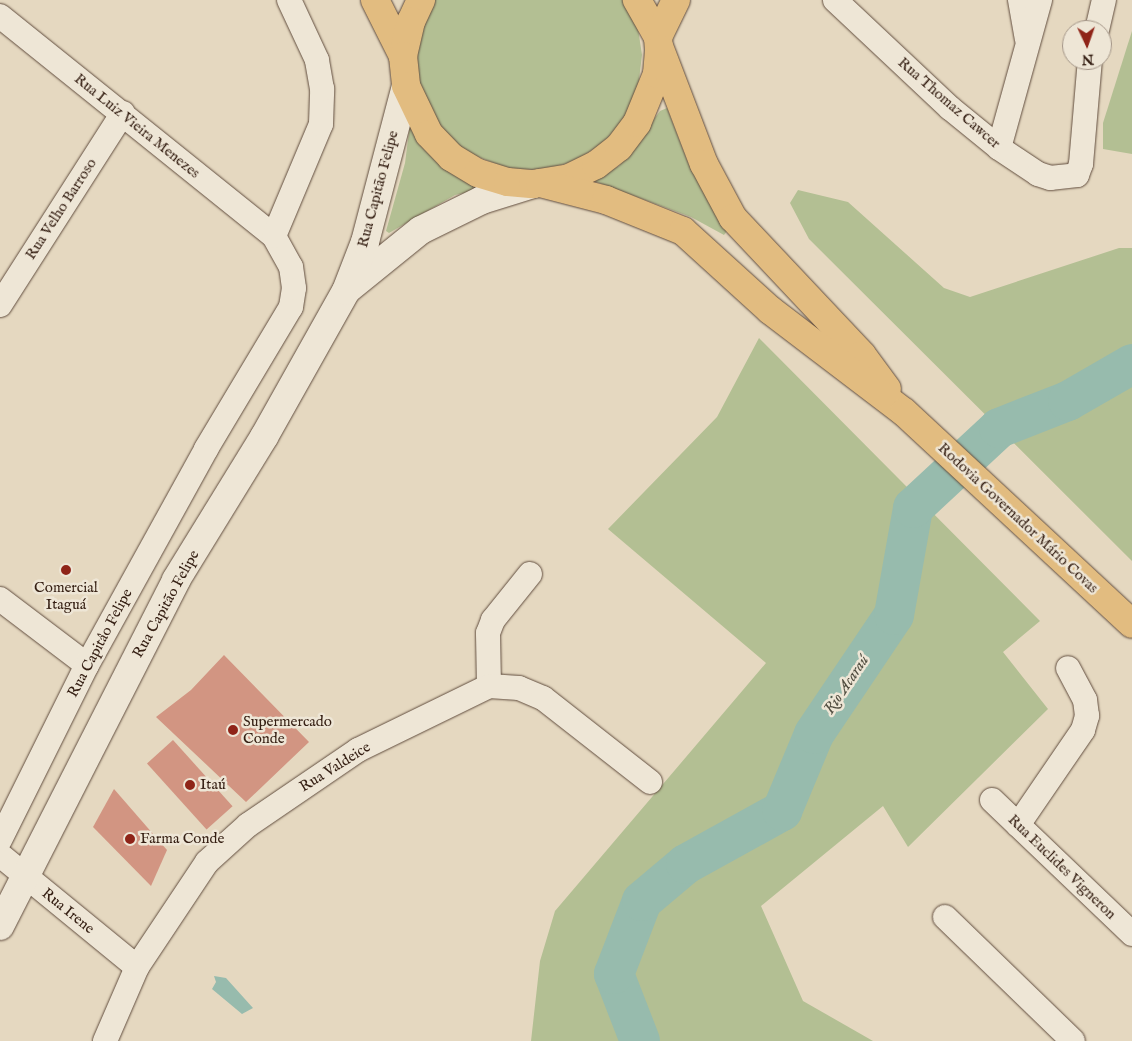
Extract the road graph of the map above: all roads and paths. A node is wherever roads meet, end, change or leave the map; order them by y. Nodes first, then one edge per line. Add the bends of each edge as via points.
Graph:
1 (289, 0) edge
2 (374, 0) edge
3 (421, 0) edge
4 (637, 0) edge
5 (676, 0) edge
6 (836, 0) edge
7 (1020, 0) edge
8 (1040, 0) edge
9 (1104, 0) edge
10 (0, 16) edge
11 (1099, 20) edge
12 (659, 43) junction
13 (1028, 44) junction
14 (403, 56) junction
15 (1089, 70) edge
16 (406, 86) junction
17 (123, 113) junction
18 (999, 148) junction
19 (536, 184) junction
20 (274, 236) junction
21 (346, 290) junction
22 (0, 305) edge
23 (904, 412) junction
24 (530, 574) dead end
25 (0, 599) edge
26 (1132, 624) edge
27 (87, 665) junction
28 (1068, 668) dead end
29 (489, 686) junction
30 (650, 782) dead end
31 (992, 800) dead end
32 (1018, 825) junction
33 (0, 840) edge
34 (0, 856) edge
35 (24, 875) junction
36 (944, 917) dead end
37 (0, 926) edge
38 (1132, 934) edge
39 (137, 966) junction
40 (105, 1041) edge
41 (1072, 1041) edge

1 - 20 street via 317,60 322,89 320,124
2 - 14 highway, Rodovia Governador Mário Covas
3 - 14 highway, Rodovia Governador Mário Covas via 409,28
4 - 12 highway, Rodovia Governador Mário Covas
5 - 12 highway
6 - 18 street, Rua Thomaz Cawcer via 950,108
7 - 13 street
8 - 13 street
9 - 11 street
10 - 17 street, Rua Luiz Vieira Menezes
12 - 19 highway, Rodovia Governador Mário Covas via 657,74 649,97 636,123 618,147 596,165 569,178
12 - 23 highway, Rodovia Governador Mário Covas via 704,164 733,218 862,355
13 - 18 street
14 - 16 highway, Rodovia Governador Mário Covas
15 - 18 street, Rua Thomaz Cawcer via 1083,150 1077,175 1064,178 1038,174
16 - 19 highway, Rodovia Governador Mário Covas via 429,134 451,157 478,173 508,182
16 - 21 main road, Rua Capitão Felipe via 367,234
17 - 20 street, Rua Luiz Vieira Menezes
17 - 22 street, Rua Velho Barroso
19 - 21 main road, Rua Capitão Felipe via 482,200 421,230
19 - 23 highway, Rodovia Governador Mário Covas via 606,200 683,231 770,310
20 - 27 street, Rua Capitâo Felipe via 291,268 291,307 206,448
21 - 35 main road, Rua Capitão Felipe via 264,437 176,580
23 - 26 highway, Rodovia Governador Mário Covas
24 - 29 street via 493,620 488,633
25 - 27 street
27 - 33 street, Rua Capitâo Felipe
28 - 32 street via 1085,700 1085,723
29 - 30 street, Rua Valdeice via 519,688 543,698
29 - 39 street, Rua Valdeice via 358,750 248,825 207,862
31 - 32 street, Rua Euclides Vigneron
32 - 38 street, Rua Euclides Vigneron
34 - 35 street, Rua Irene
35 - 37 main road, Rua Capitão Felipe
35 - 39 street, Rua Irene
36 - 41 street
39 - 40 street, Rua Valdeice

